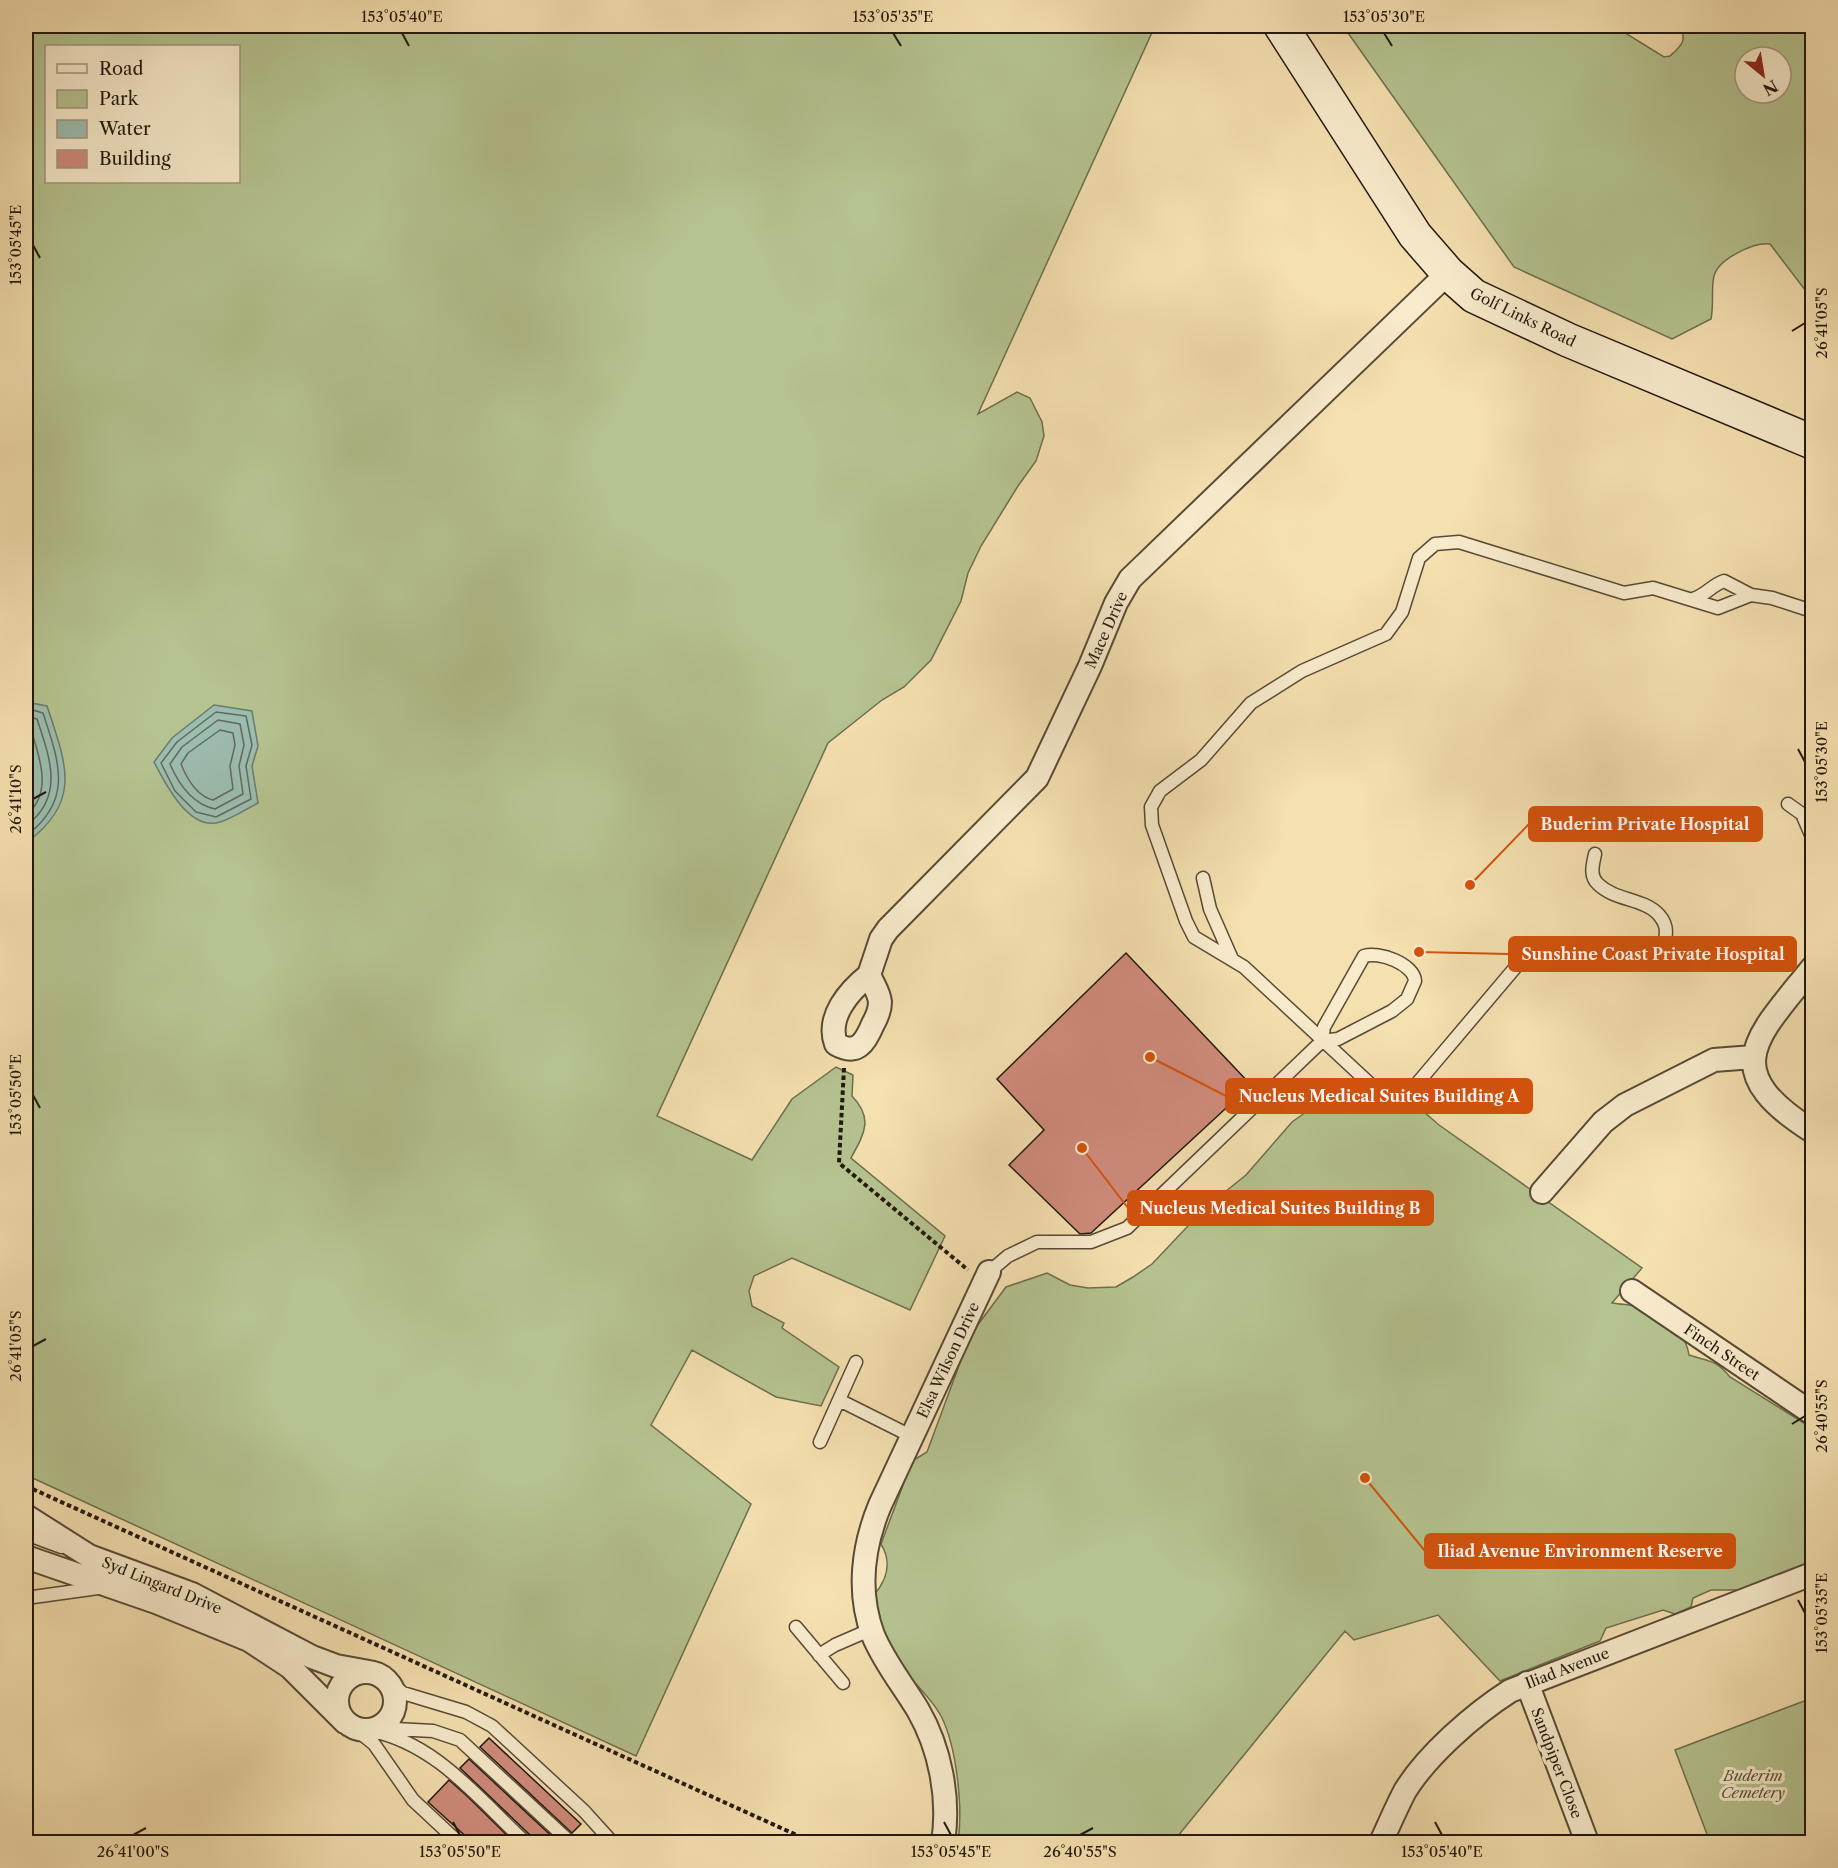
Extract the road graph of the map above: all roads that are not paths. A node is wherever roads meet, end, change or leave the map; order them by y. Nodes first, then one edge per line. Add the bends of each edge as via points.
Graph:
1 (1281, 26) edge
2 (1448, 273) junction
3 (1812, 442) edge
4 (1751, 595) junction
5 (1693, 599) junction
6 (1812, 611) edge
7 (1788, 804) dead end
8 (1812, 837) edge
9 (1595, 854) dead end
10 (1203, 878) dead end
11 (1232, 958) junction
12 (1812, 968) edge
13 (869, 975) junction
14 (1322, 1041) junction
15 (1753, 1057) junction
16 (1812, 1131) edge
17 (1542, 1192) dead end
18 (986, 1277) joint
19 (1632, 1291) dead end
20 (856, 1362) dead end
21 (839, 1400) junction
22 (1812, 1413) edge
23 (913, 1437) junction
24 (820, 1442) dead end
25 (26, 1516) edge
26 (26, 1534) edge
27 (89, 1556) junction
28 (26, 1557) edge
29 (1812, 1574) edge
30 (117, 1589) junction
31 (26, 1598) edge
32 (796, 1627) dead end
33 (872, 1629) junction
34 (819, 1655) junction
35 (378, 1676) junction
36 (843, 1683) dead end
37 (1527, 1683) junction
38 (361, 1727) junction
39 (458, 1842) edge
40 (525, 1842) edge
41 (570, 1842) edge
42 (612, 1842) edge
43 (943, 1842) edge
44 (1382, 1842) edge
45 (1587, 1842) edge

1 - 2 main road, Golf Links Road via 1415,235
2 - 3 main road, Golf Links Road via 1474,296 1520,319
2 - 13 street, Mace Drive via 1130,579 1037,778 888,929
4 - 5 lane via 1718,608
4 - 5 lane via 1724,581
4 - 6 lane
5 - 11 lane via 1653,588 1617,592 1460,542 1443,541 1428,547 1417,563 1402,612 1386,633 1302,671 1251,703 1201,760 1153,800 1152,825 1189,929 1201,943
7 - 8 lane via 1802,814
9 - 14 lane via 1592,872 1598,884 1652,908 1665,923 1665,943 1655,957 1631,963 1554,946 1531,949 1420,1081 1391,1097 1377,1093
10 - 11 lane via 1210,909
11 - 14 lane
12 - 15 street via 1760,1035
13 - 13 street, Mace Drive via 846,997 833,1026 836,1044 845,1050 863,1045 879,1012 878,993
14 - 14 lane, Elsa Wilson Drive via 1324,1026 1364,956 1377,955 1404,965 1413,973 1415,981 1401,1005 1338,1039
14 - 18 lane, Elsa Wilson Drive via 1127,1228 1091,1242 1037,1242 1001,1260
15 - 16 street via 1756,1076 1768,1095
15 - 17 street via 1714,1060 1625,1105 1603,1122
18 - 23 street, Elsa Wilson Drive
19 - 22 street, Finch Street
20 - 21 lane
21 - 23 lane
21 - 24 lane
23 - 33 street, Elsa Wilson Drive via 876,1516 867,1547 865,1589
25 - 27 street, Syd Lingard Drive
26 - 27 lane
27 - 35 street, Syd Lingard Drive via 192,1594 312,1657
28 - 30 street, Syd Lingard Drive
29 - 37 street, Iliad Avenue
30 - 31 lane via 82,1588
30 - 38 street, Syd Lingard Drive via 190,1615 259,1646
32 - 34 lane
33 - 34 lane
33 - 43 street, Elsa Wilson Drive via 934,1747 945,1802
34 - 36 lane
35 - 38 street via 394,1692 395,1706 389,1719
35 - 38 street via 351,1676 341,1686 337,1705
35 - 42 lane via 403,1693 466,1712 492,1726
37 - 44 street, Iliad Avenue via 1495,1701 1427,1762 1405,1791
37 - 45 street, Sandpiper Close
38 - 39 lane, Syd Lingard Drive via 413,1800
38 - 40 lane via 409,1742 430,1754
38 - 41 lane via 433,1731 460,1740

